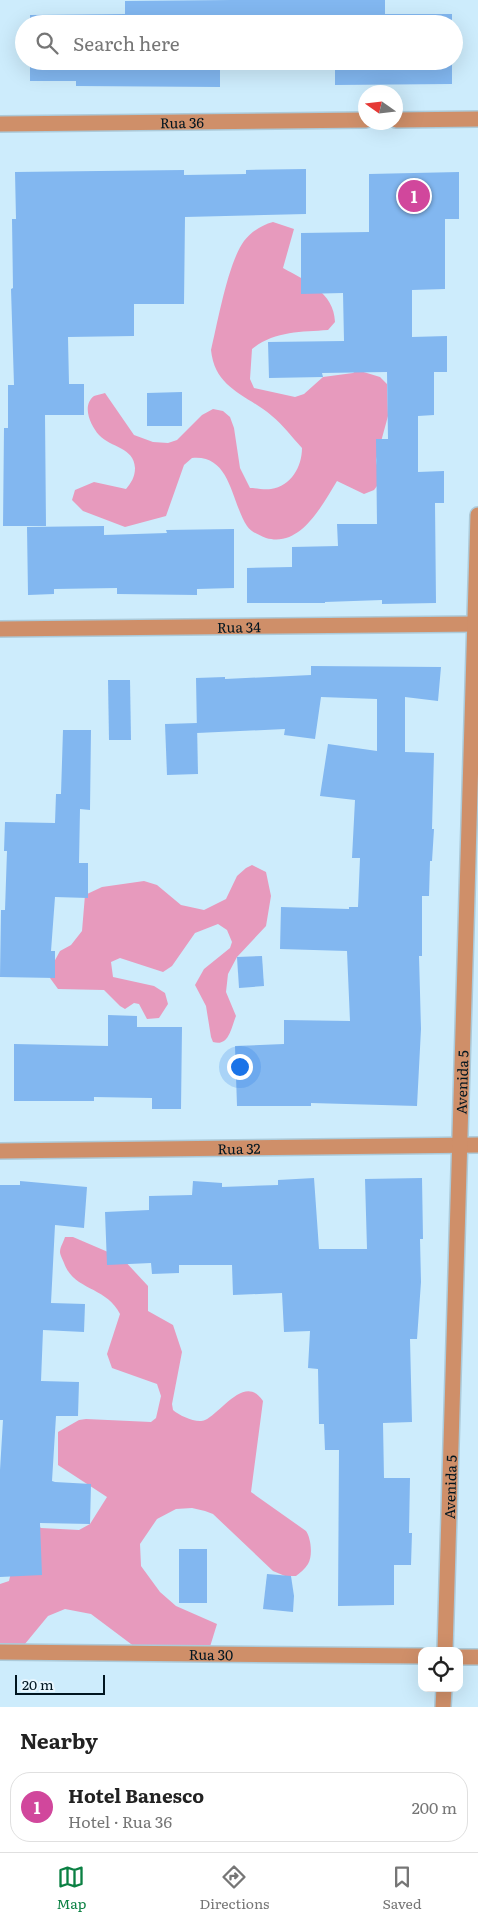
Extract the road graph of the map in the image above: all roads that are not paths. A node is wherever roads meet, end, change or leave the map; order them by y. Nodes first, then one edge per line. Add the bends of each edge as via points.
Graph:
1 (478, 119) edge
2 (358, 120) edge
3 (403, 120) edge
4 (0, 124) edge
5 (478, 515) edge
6 (476, 624) edge
7 (0, 629) edge
8 (459, 1145) junction
9 (478, 1145) edge
10 (0, 1152) edge
11 (445, 1647) edge
12 (0, 1652) edge
13 (418, 1656) edge
14 (463, 1657) edge
15 (478, 1657) edge
16 (444, 1692) edge
17 (443, 1707) edge

1 - 3 street
2 - 4 street, Rua 36
5 - 6 street, Avenida 5
6 - 7 street, Rua 34
6 - 8 street, Avenida 5
8 - 9 street, Rua 32
8 - 10 street, Rua 32
8 - 11 street, Avenida 5
12 - 13 street, Rua 30
14 - 15 street
16 - 17 street

